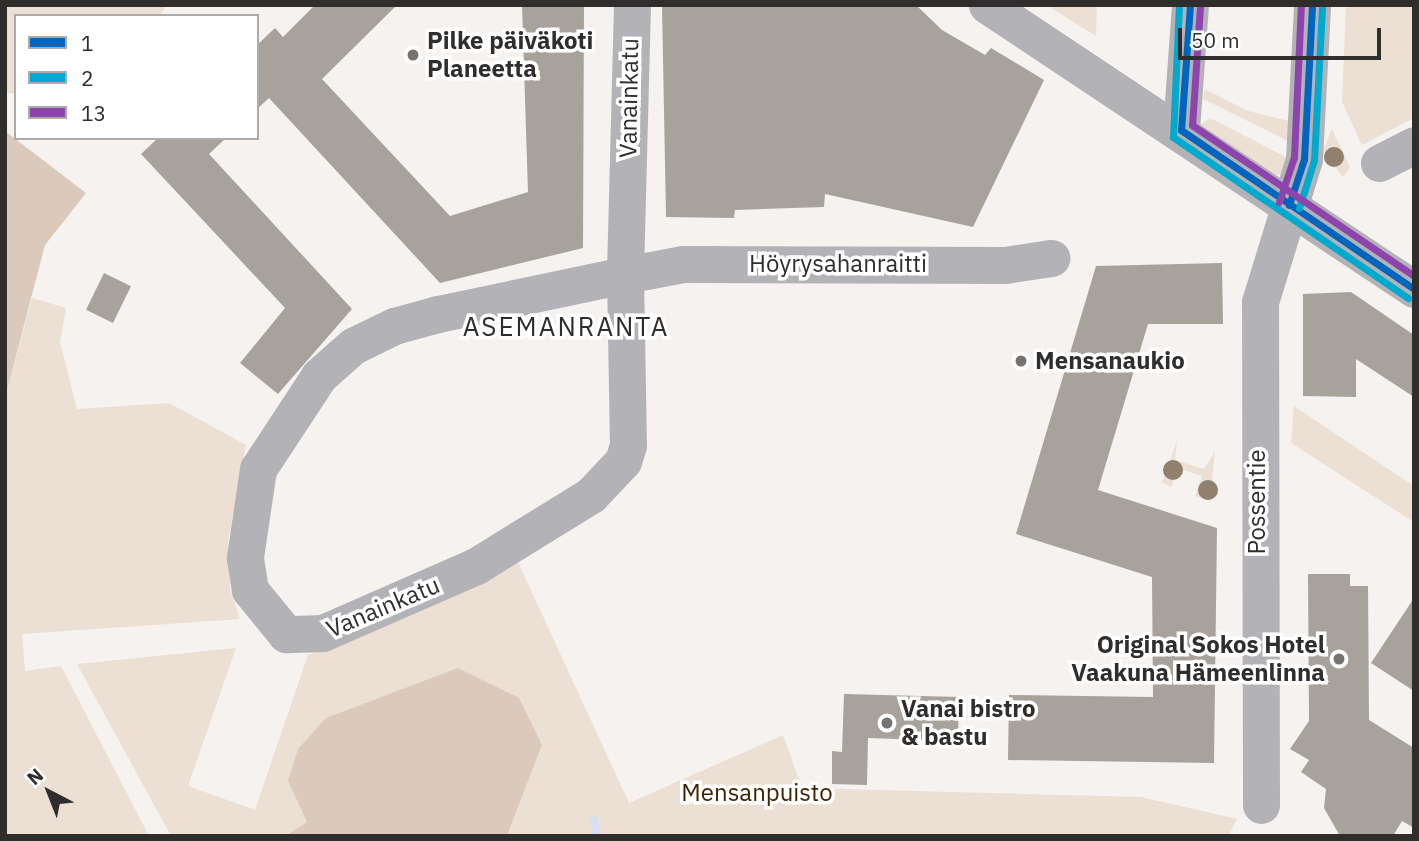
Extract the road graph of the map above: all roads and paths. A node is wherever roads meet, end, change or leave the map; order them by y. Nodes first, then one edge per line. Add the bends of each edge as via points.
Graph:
1 (632, 5) edge
2 (987, 5) edge
3 (1190, 5) edge
4 (1312, 5) edge
5 (1181, 130) junction
6 (1414, 145) edge
7 (1379, 163) dead end
8 (1289, 205) junction
9 (1051, 258) dead end
10 (625, 275) junction
11 (1414, 289) edge
12 (1261, 804) dead end

1 - 10 street, Vanainkatu
2 - 5 street
3 - 5 street
4 - 8 street, Possentie via 1304,159
5 - 8 street
6 - 7 street
8 - 11 street
8 - 12 street, Possentie via 1260,302
9 - 10 street, Höyrysahanraitti via 1005,265 683,264
10 - 10 street, Vanainkatu via 394,326 353,346 320,376 258,469 245,557 250,590 265,615 286,634 307,637 368,617 511,545 614,475 628,445

